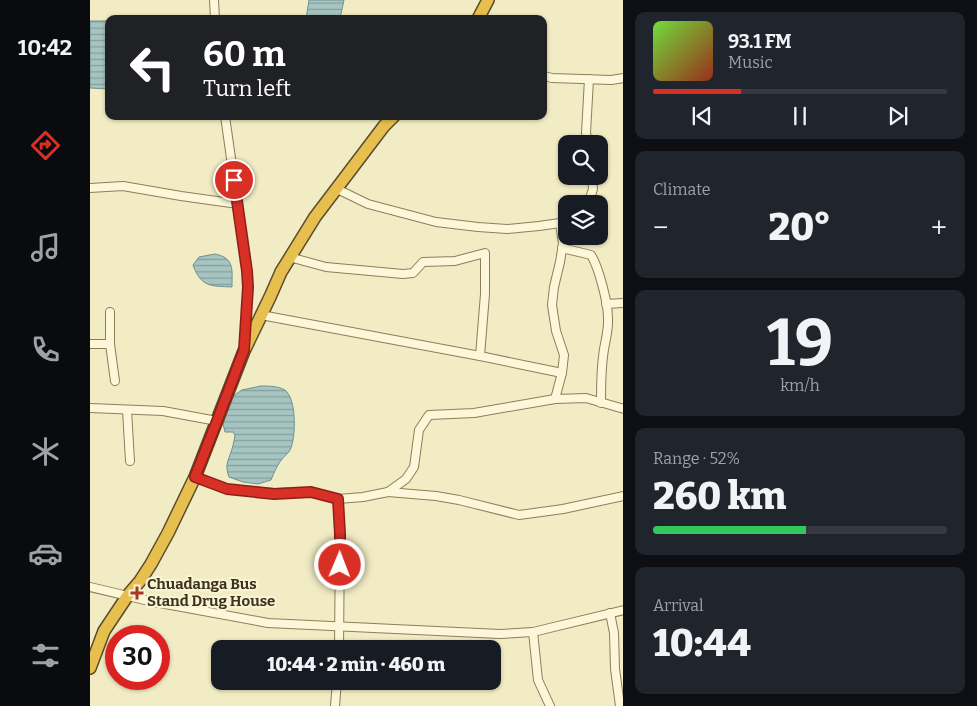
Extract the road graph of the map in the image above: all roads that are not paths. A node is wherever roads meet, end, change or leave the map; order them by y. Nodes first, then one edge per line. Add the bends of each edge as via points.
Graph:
1 (214, 0) edge
2 (488, 0) edge
3 (215, 15) edge
4 (480, 15) edge
5 (547, 77) edge
6 (623, 78) edge
7 (589, 79) junction
8 (226, 120) edge
9 (390, 120) edge
10 (586, 135) edge
11 (90, 188) edge
12 (337, 189) junction
13 (238, 204) junction
14 (558, 223) edge
15 (563, 245) edge
16 (562, 248) junction
17 (289, 257) junction
18 (623, 303) edge
19 (606, 304) junction
20 (110, 312) dead end
21 (261, 315) junction
22 (90, 344) edge
23 (110, 344) junction
24 (244, 350) junction
25 (480, 356) junction
26 (562, 373) junction
27 (115, 381) dead end
28 (555, 399) junction
29 (601, 403) junction
30 (90, 408) edge
31 (623, 409) edge
32 (127, 410) junction
33 (217, 421) junction
34 (130, 461) dead end
35 (195, 477) junction
36 (388, 492) junction
37 (623, 496) edge
38 (338, 499) junction
39 (90, 587) edge
40 (128, 595) junction
41 (623, 610) edge
42 (610, 613) junction
43 (339, 627) junction
44 (533, 632) junction
45 (338, 640) edge
46 (90, 668) edge
47 (336, 690) edge
48 (334, 706) edge
49 (550, 706) edge
50 (620, 706) edge

1 - 3 street
2 - 4 highway
5 - 7 street
6 - 7 street
7 - 10 street
8 - 13 street
9 - 12 highway
11 - 13 street via 123,186
12 - 14 street via 368,204 436,222 507,229
12 - 17 highway
13 - 24 street via 248,279
15 - 16 street
16 - 19 street via 591,255
16 - 26 street via 552,305 564,355
17 - 21 highway
17 - 25 street via 326,267 403,274 413,273 423,262 455,261 485,253
18 - 19 street
19 - 29 street via 608,318
20 - 23 street
21 - 24 highway
21 - 25 street
22 - 23 street
23 - 27 street
24 - 33 highway
25 - 26 street
26 - 28 street
28 - 29 street via 586,398
28 - 36 street via 474,414 429,415 419,430 414,467 406,479
29 - 31 street
30 - 32 street
32 - 33 street via 163,411
32 - 34 street
33 - 35 highway
35 - 38 street via 227,489 274,494 311,492
35 - 40 highway via 151,564
36 - 37 street via 436,496 519,514 563,510
36 - 38 street
38 - 43 street
39 - 40 street
40 - 43 street via 268,623
40 - 46 highway via 104,631
41 - 42 street
42 - 44 street
42 - 50 street
43 - 44 street via 500,634
43 - 45 street
44 - 49 street via 538,680
47 - 48 street

